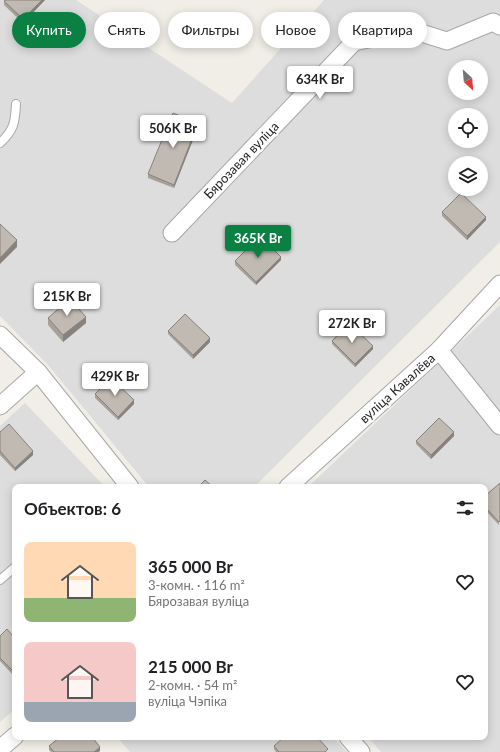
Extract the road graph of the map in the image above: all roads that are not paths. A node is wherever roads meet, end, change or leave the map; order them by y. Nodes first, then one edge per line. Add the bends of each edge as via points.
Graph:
1 (500, 26) edge
2 (16, 104) dead end
3 (0, 143) edge
4 (172, 233) dead end
5 (500, 284) edge
6 (0, 335) edge
7 (439, 350) junction
8 (38, 372) junction
9 (0, 406) edge
10 (500, 426) edge
11 (128, 484) edge
12 (291, 484) edge
13 (12, 570) edge
14 (0, 580) edge
15 (12, 739) edge
16 (351, 740) edge
17 (0, 749) edge
18 (361, 752) edge

1 - 4 street, Бярозавая вуліца via 493,22 447,41 412,30 354,42
2 - 3 lane via 15,122
5 - 7 street, вуліца Кавалёва
6 - 8 street
7 - 10 street
7 - 12 street, вуліца Кавалёва
8 - 9 street
8 - 11 street
13 - 14 lane
15 - 17 street
16 - 18 street

